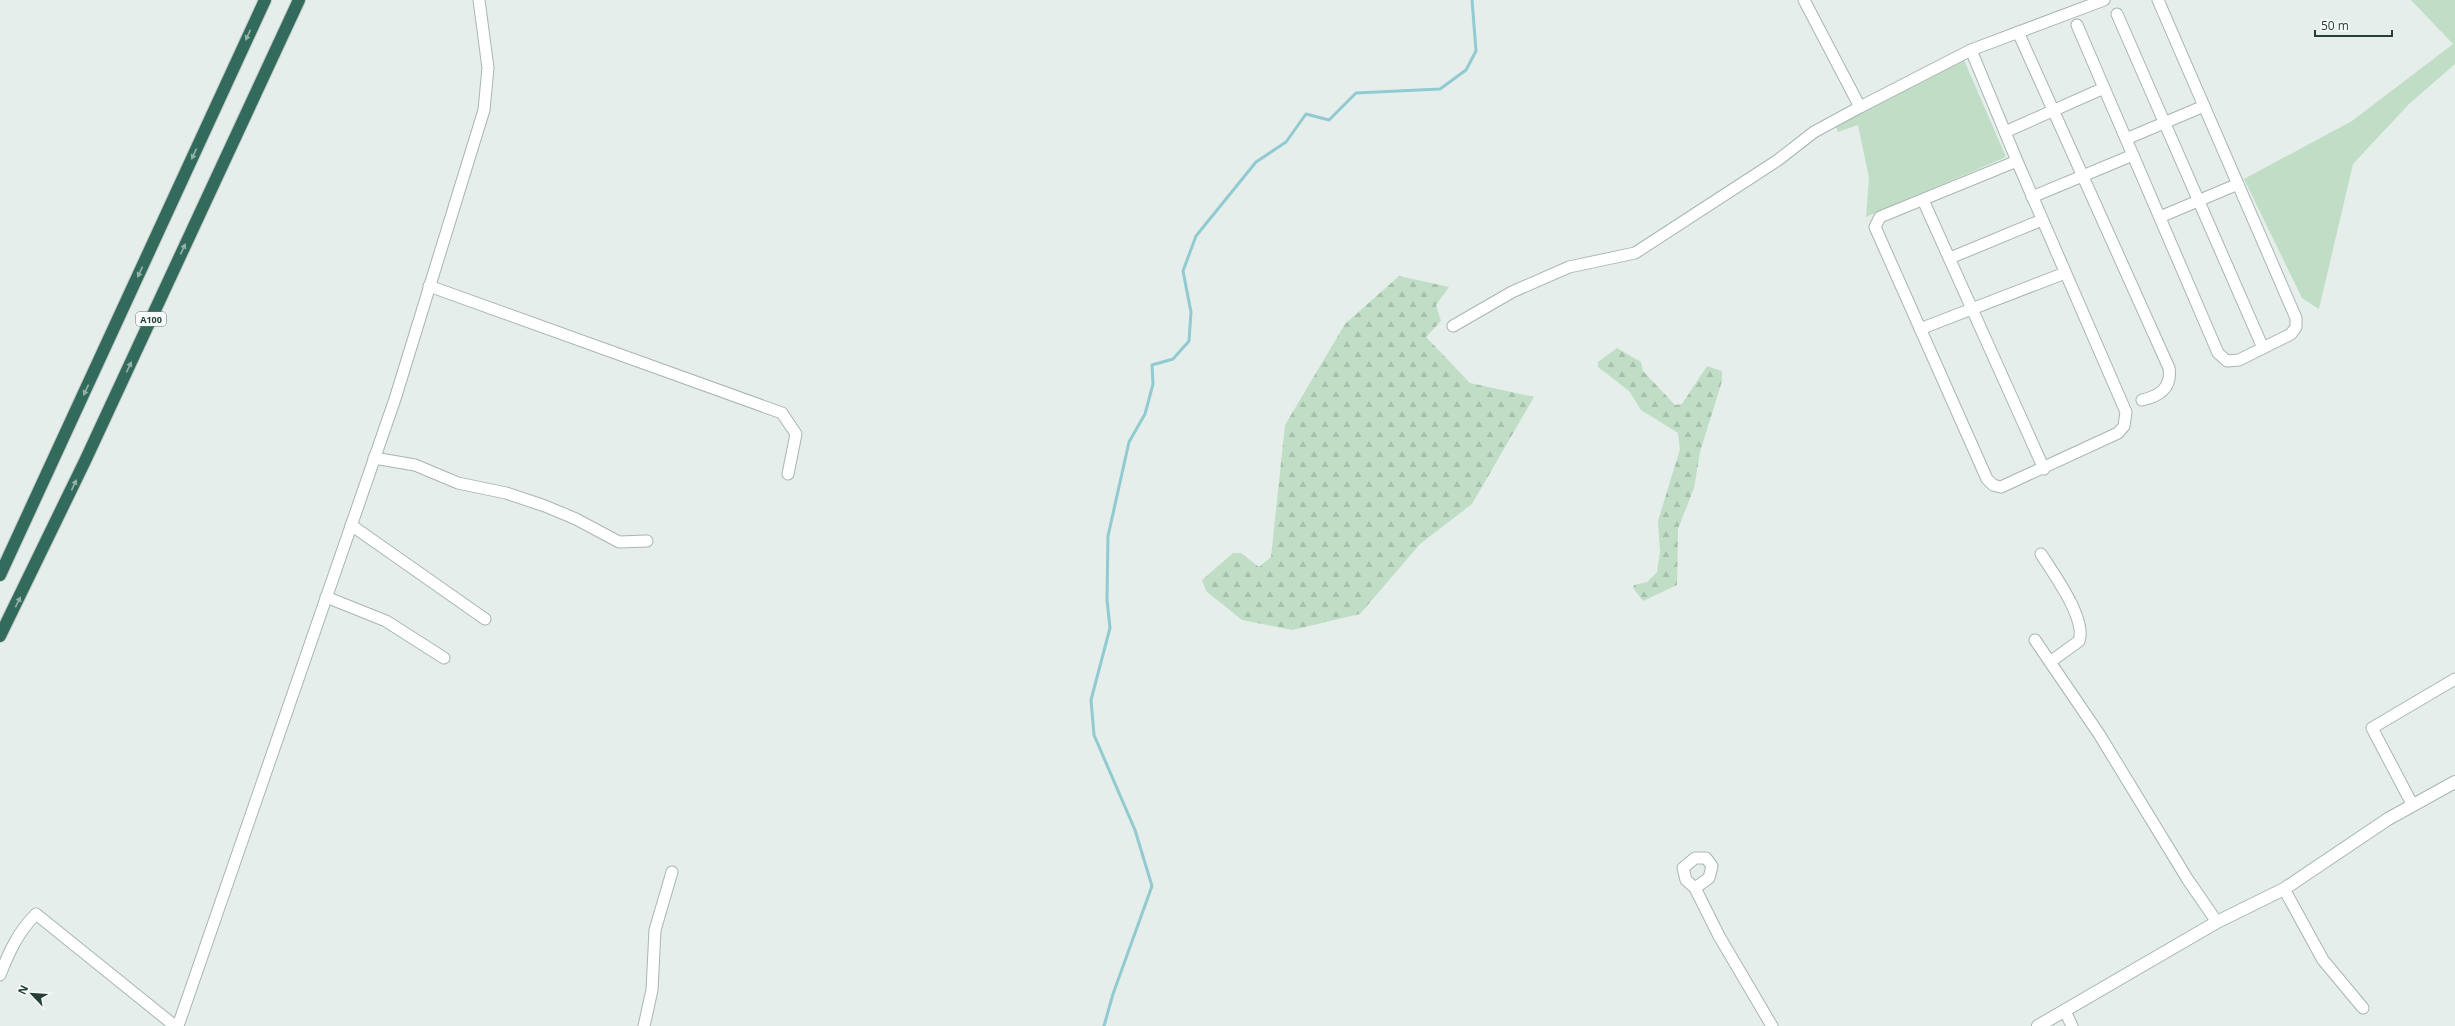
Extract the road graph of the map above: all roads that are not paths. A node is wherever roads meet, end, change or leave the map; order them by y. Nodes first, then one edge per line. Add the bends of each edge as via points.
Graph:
1 (265, 0) edge
2 (298, 0) edge
3 (479, 0) edge
4 (1804, 0) edge
5 (2104, 0) edge
6 (2158, 0) edge
7 (2117, 14) dead end
8 (2078, 25) dead end
9 (2018, 32) junction
10 (1971, 50) junction
11 (2104, 88) junction
12 (2204, 106) junction
13 (1860, 107) junction
14 (2053, 111) junction
15 (2164, 122) junction
16 (2004, 132) junction
17 (2126, 139) junction
18 (2133, 155) junction
19 (2016, 161) junction
20 (2083, 176) junction
21 (2238, 184) junction
22 (2032, 198) junction
23 (1923, 200) junction
24 (2198, 201) junction
25 (2160, 217) junction
26 (2042, 220) junction
27 (1950, 258) junction
28 (2065, 273) junction
29 (429, 286) junction
30 (1972, 309) junction
31 (1453, 326) dead end
32 (1920, 328) junction
33 (2263, 348) junction
34 (2142, 400) dead end
35 (374, 458) junction
36 (2044, 469) junction
37 (788, 474) dead end
38 (351, 525) junction
39 (647, 541) dead end
40 (2041, 554) dead end
41 (0, 575) edge
42 (326, 597) junction
43 (485, 619) dead end
44 (0, 636) edge
45 (2035, 640) dead end
46 (444, 658) dead end
47 (2050, 662) junction
48 (2455, 680) edge
49 (2455, 782) edge
50 (2412, 804) junction
51 (672, 872) dead end
52 (1695, 888) dead end
53 (2284, 889) junction
54 (2217, 922) junction
55 (0, 975) edge
56 (2363, 1008) dead end
57 (2065, 1011) junction
58 (175, 1026) edge
59 (178, 1026) edge
60 (644, 1026) edge
61 (1772, 1026) edge
62 (2038, 1026) edge
63 (2072, 1026) edge

1 -> 41 highway, A100 / A100
44 -> 2 highway, A100 via 82,468
3 - 29 street via 488,68 484,110
4 - 13 street
5 - 9 street
6 - 12 street
7 - 15 street
8 - 11 street
9 - 10 street
9 - 14 street
10 - 13 street
10 - 16 street
11 - 14 street
11 - 17 street
12 - 15 street
12 - 21 street
13 - 31 street via 1814,132 1778,160 1635,253 1569,267 1512,292
14 - 16 street
14 - 20 street
15 - 17 street
15 - 24 street
16 - 19 street
17 - 18 street
18 - 20 street
18 - 25 street
19 - 22 street
19 - 23 street
20 - 22 street
20 - 34 street via 2169,368 2170,378 2163,391 2155,397
21 - 24 street
21 - 33 street via 2296,318 2296,327 2291,334
22 - 26 street
23 - 27 street
23 - 32 street via 1880,217 1875,227
24 - 25 street
24 - 33 street
25 - 33 street via 2220,356 2235,361
26 - 27 street
26 - 28 street
27 - 30 street
28 - 30 street
28 - 36 street via 2126,416 2124,426 2118,433
29 - 35 street
29 - 37 street via 782,413 796,434
30 - 32 street
30 - 36 street
32 - 36 street via 1989,482 1997,487 2006,487
35 - 38 street
35 - 39 street via 415,465 458,483 506,493 576,519 619,542
38 - 42 street
38 - 43 street
40 - 47 street via 2064,591 2081,630 2079,641
42 - 46 street via 386,621
42 - 59 street
45 - 47 street
47 - 54 street via 2099,734 2188,880
48 - 50 street via 2372,728
49 - 50 street
50 - 53 street
51 - 60 street via 655,930 652,990
52 - 61 street via 1719,936
53 - 54 street
53 - 56 street via 2323,960
54 - 57 street
55 - 58 street via 20,933 36,914
57 - 62 street
57 - 63 street

